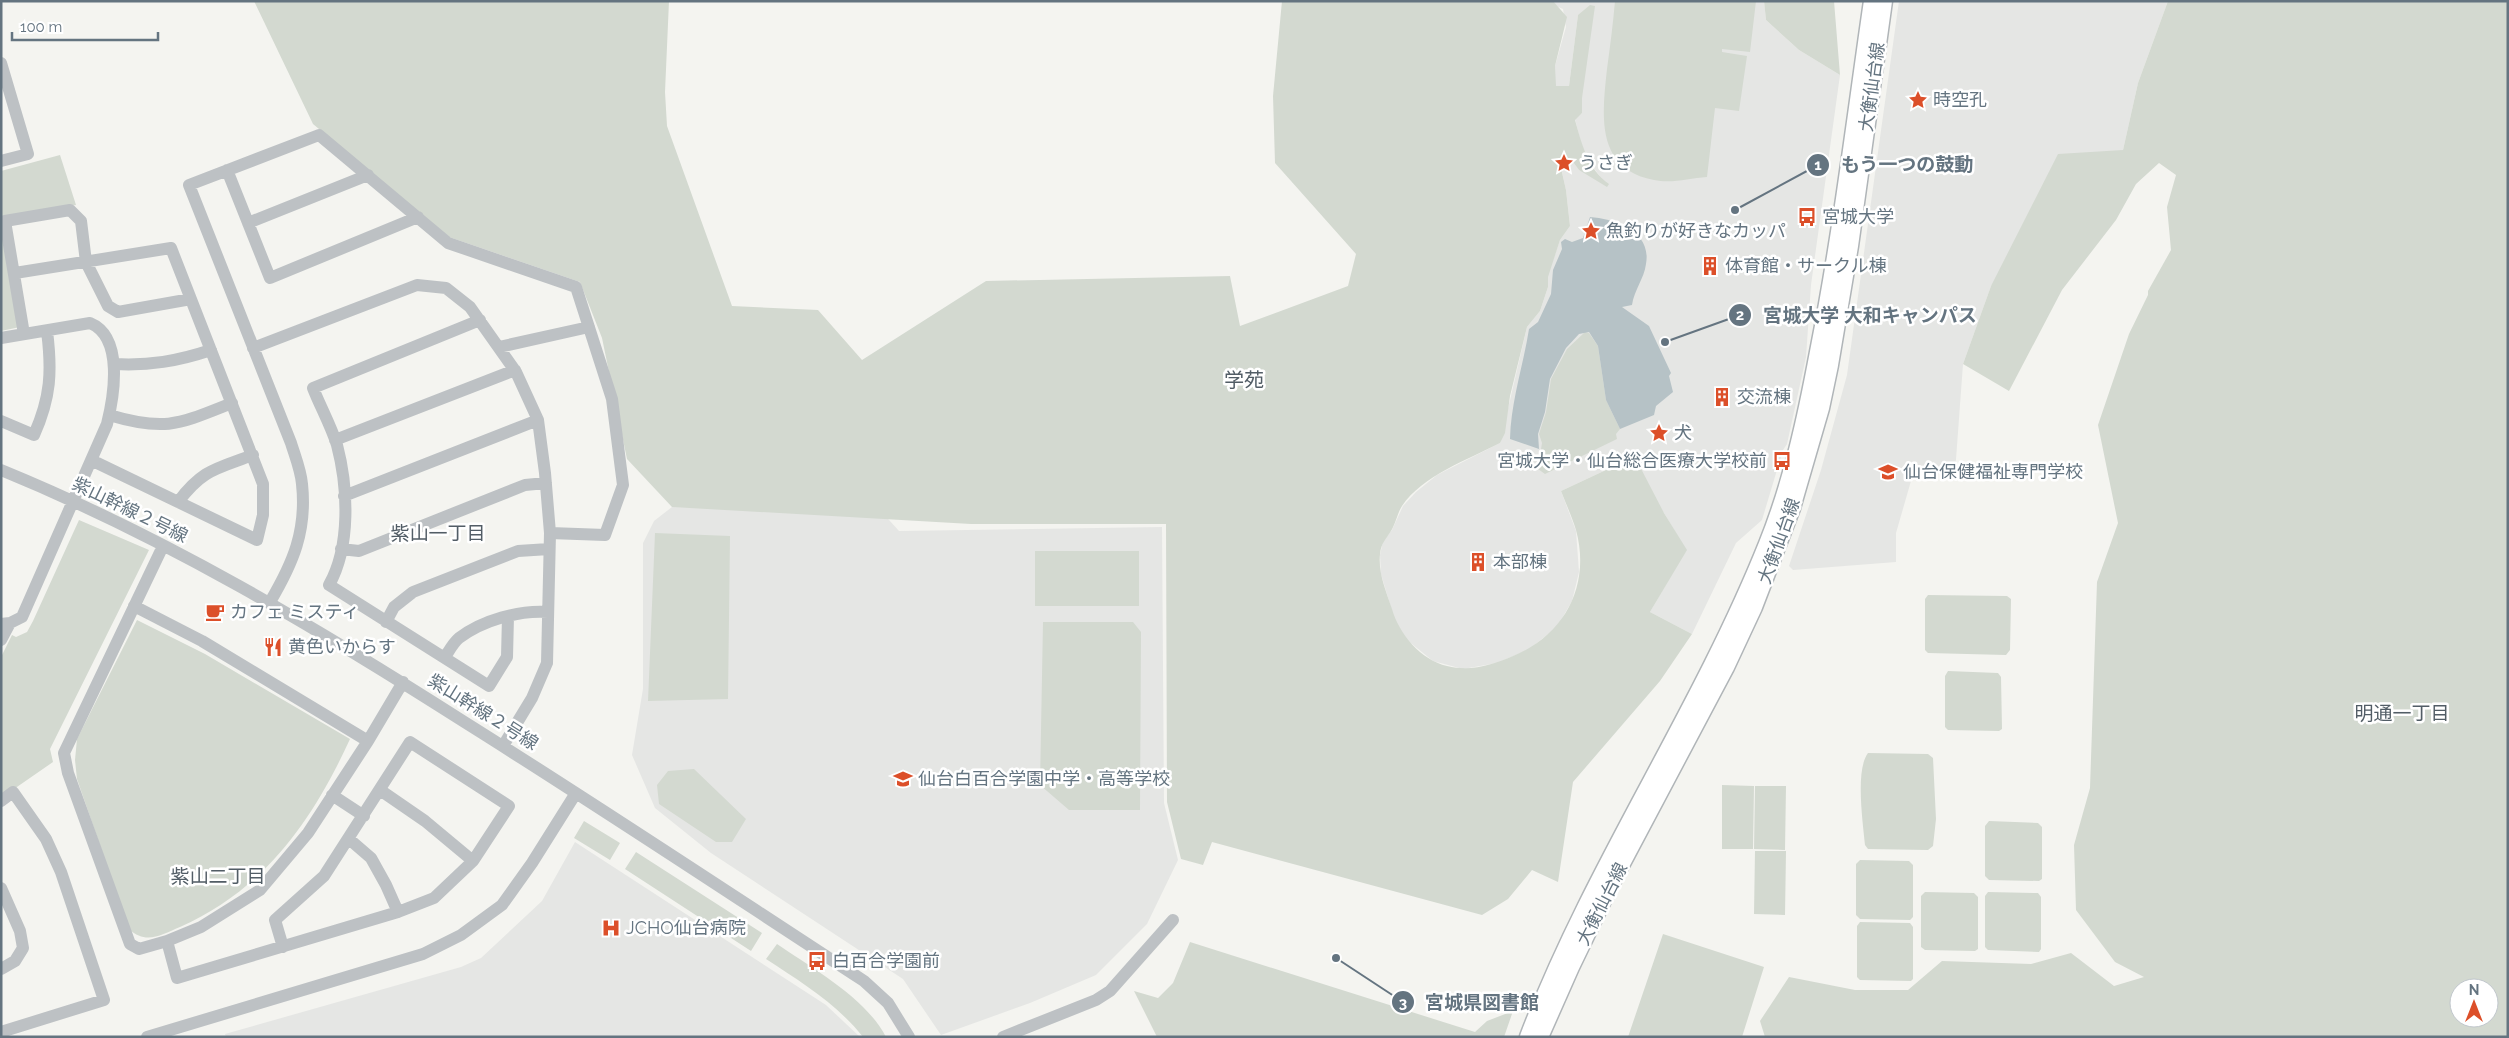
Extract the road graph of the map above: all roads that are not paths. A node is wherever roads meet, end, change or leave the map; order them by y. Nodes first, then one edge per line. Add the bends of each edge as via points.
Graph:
1 (1872, 1) edge
2 (1884, 1) edge
3 (1, 63) edge
4 (1, 161) edge
5 (227, 170) junction
6 (368, 175) junction
7 (418, 217) junction
8 (248, 223) junction
9 (86, 262) junction
10 (15, 273) junction
11 (191, 299) junction
12 (480, 320) junction
13 (589, 327) junction
14 (47, 330) junction
15 (24, 334) junction
16 (1, 338) edge
17 (499, 347) junction
18 (253, 348) junction
19 (212, 350) junction
20 (114, 364) junction
21 (515, 370) junction
22 (232, 403) junction
23 (109, 415) junction
24 (538, 420) junction
25 (1, 421) edge
26 (335, 440) junction
27 (253, 455) junction
28 (92, 460) junction
29 (1, 470) edge
30 (546, 483) junction
31 (344, 496) junction
32 (73, 502) junction
33 (178, 502) junction
34 (550, 533) junction
35 (163, 546) junction
36 (341, 549) junction
37 (549, 549) junction
38 (270, 602) junction
39 (134, 606) junction
40 (548, 612) junction
41 (508, 616) junction
42 (386, 622) junction
43 (6, 624) edge
44 (1, 640) edge
45 (445, 657) junction
46 (403, 682) junction
47 (368, 741) junction
48 (503, 746) junction
49 (380, 790) junction
50 (576, 793) junction
51 (332, 795) junction
52 (1, 801) edge
53 (364, 816) junction
54 (349, 839) junction
55 (473, 861) junction
56 (3, 896) edge
57 (1590, 911) junction
58 (398, 912) junction
59 (1173, 920) dead end
60 (167, 941) junction
61 (283, 947) junction
62 (1, 969) edge
63 (1, 1032) edge
64 (147, 1037) edge
65 (909, 1037) edge
66 (1004, 1037) edge
67 (1528, 1037) edge
68 (1540, 1037) edge

1 - 57 main road, 大衡仙台線 via 1832,278 1806,416 1780,506 1720,652
2 - 57 main road, 大衡仙台線 via 1830,365 1792,508 1754,607 1726,667
3 - 4 street via 28,154
5 - 6 street via 319,135
5 - 8 street
5 - 18 street via 189,185
6 - 7 street
6 - 8 street
7 - 8 street via 270,278
7 - 13 street via 448,243 576,287
9 - 10 street
9 - 10 street via 81,221 70,210 5,221
9 - 11 street via 108,306 118,312
9 - 11 street via 171,248
10 - 15 street
11 - 19 street
12 - 17 street
12 - 18 street via 470,307 446,288 417,284
12 - 26 street via 313,388
13 - 17 street
13 - 34 street via 612,399 623,485 604,535
14 - 15 street
14 - 20 street via 90,323 98,327 106,335
14 - 25 street via 50,380 45,410 34,434
15 - 16 street
17 - 21 street
18 - 38 street via 291,443 302,484 302,533 290,566
19 - 20 street via 179,361 143,366
19 - 22 street
20 - 23 street
21 - 24 street
21 - 26 street
22 - 23 street via 185,422 163,425 142,424
22 - 27 street
23 - 28 street
24 - 30 street
24 - 31 street
26 - 31 street
27 - 33 street via 204,473
27 - 33 street via 263,484 263,516 257,540
28 - 32 street
28 - 33 street
29 - 32 street, 紫山幹線２号線
30 - 34 street
30 - 36 street via 525,485 359,552
31 - 36 street via 345,534
32 - 35 street, 紫山幹線２号線
32 - 43 street via 22,617
34 - 37 street
35 - 38 street, 紫山幹線２号線
35 - 39 street
36 - 42 street via 329,585
37 - 40 street
37 - 42 street via 518,552 413,592 394,607
38 - 46 street, 紫山幹線２号線
39 - 47 street via 202,641
39 - 60 street via 64,753 68,773 130,944 139,948
40 - 41 street via 530,610
40 - 48 street via 547,662 532,698
41 - 45 street via 457,640
41 - 45 street via 507,657 489,686
42 - 45 street
43 - 44 street
46 - 47 street
46 - 48 street, 紫山幹線２号線
47 - 51 street
48 - 50 street, 紫山幹線２号線
49 - 53 street
49 - 55 street via 426,821
49 - 55 street via 410,742 509,806
50 - 64 street via 502,905 461,935 423,954
50 - 65 street, 紫山幹線２号線 via 864,981 888,1003
51 - 53 street
51 - 60 street via 308,833 260,890 201,927
52 - 63 street via 13,792 46,839 104,1000
53 - 54 street
54 - 58 street via 371,858
54 - 61 street via 324,876 275,920
55 - 58 street via 434,898
56 - 62 street via 20,931 23,948 15,960
57 - 67 main road, 大衡仙台線
57 - 68 main road, 大衡仙台線
58 - 61 street
59 - 66 street via 1110,991 1096,1000
60 - 61 street via 177,978

